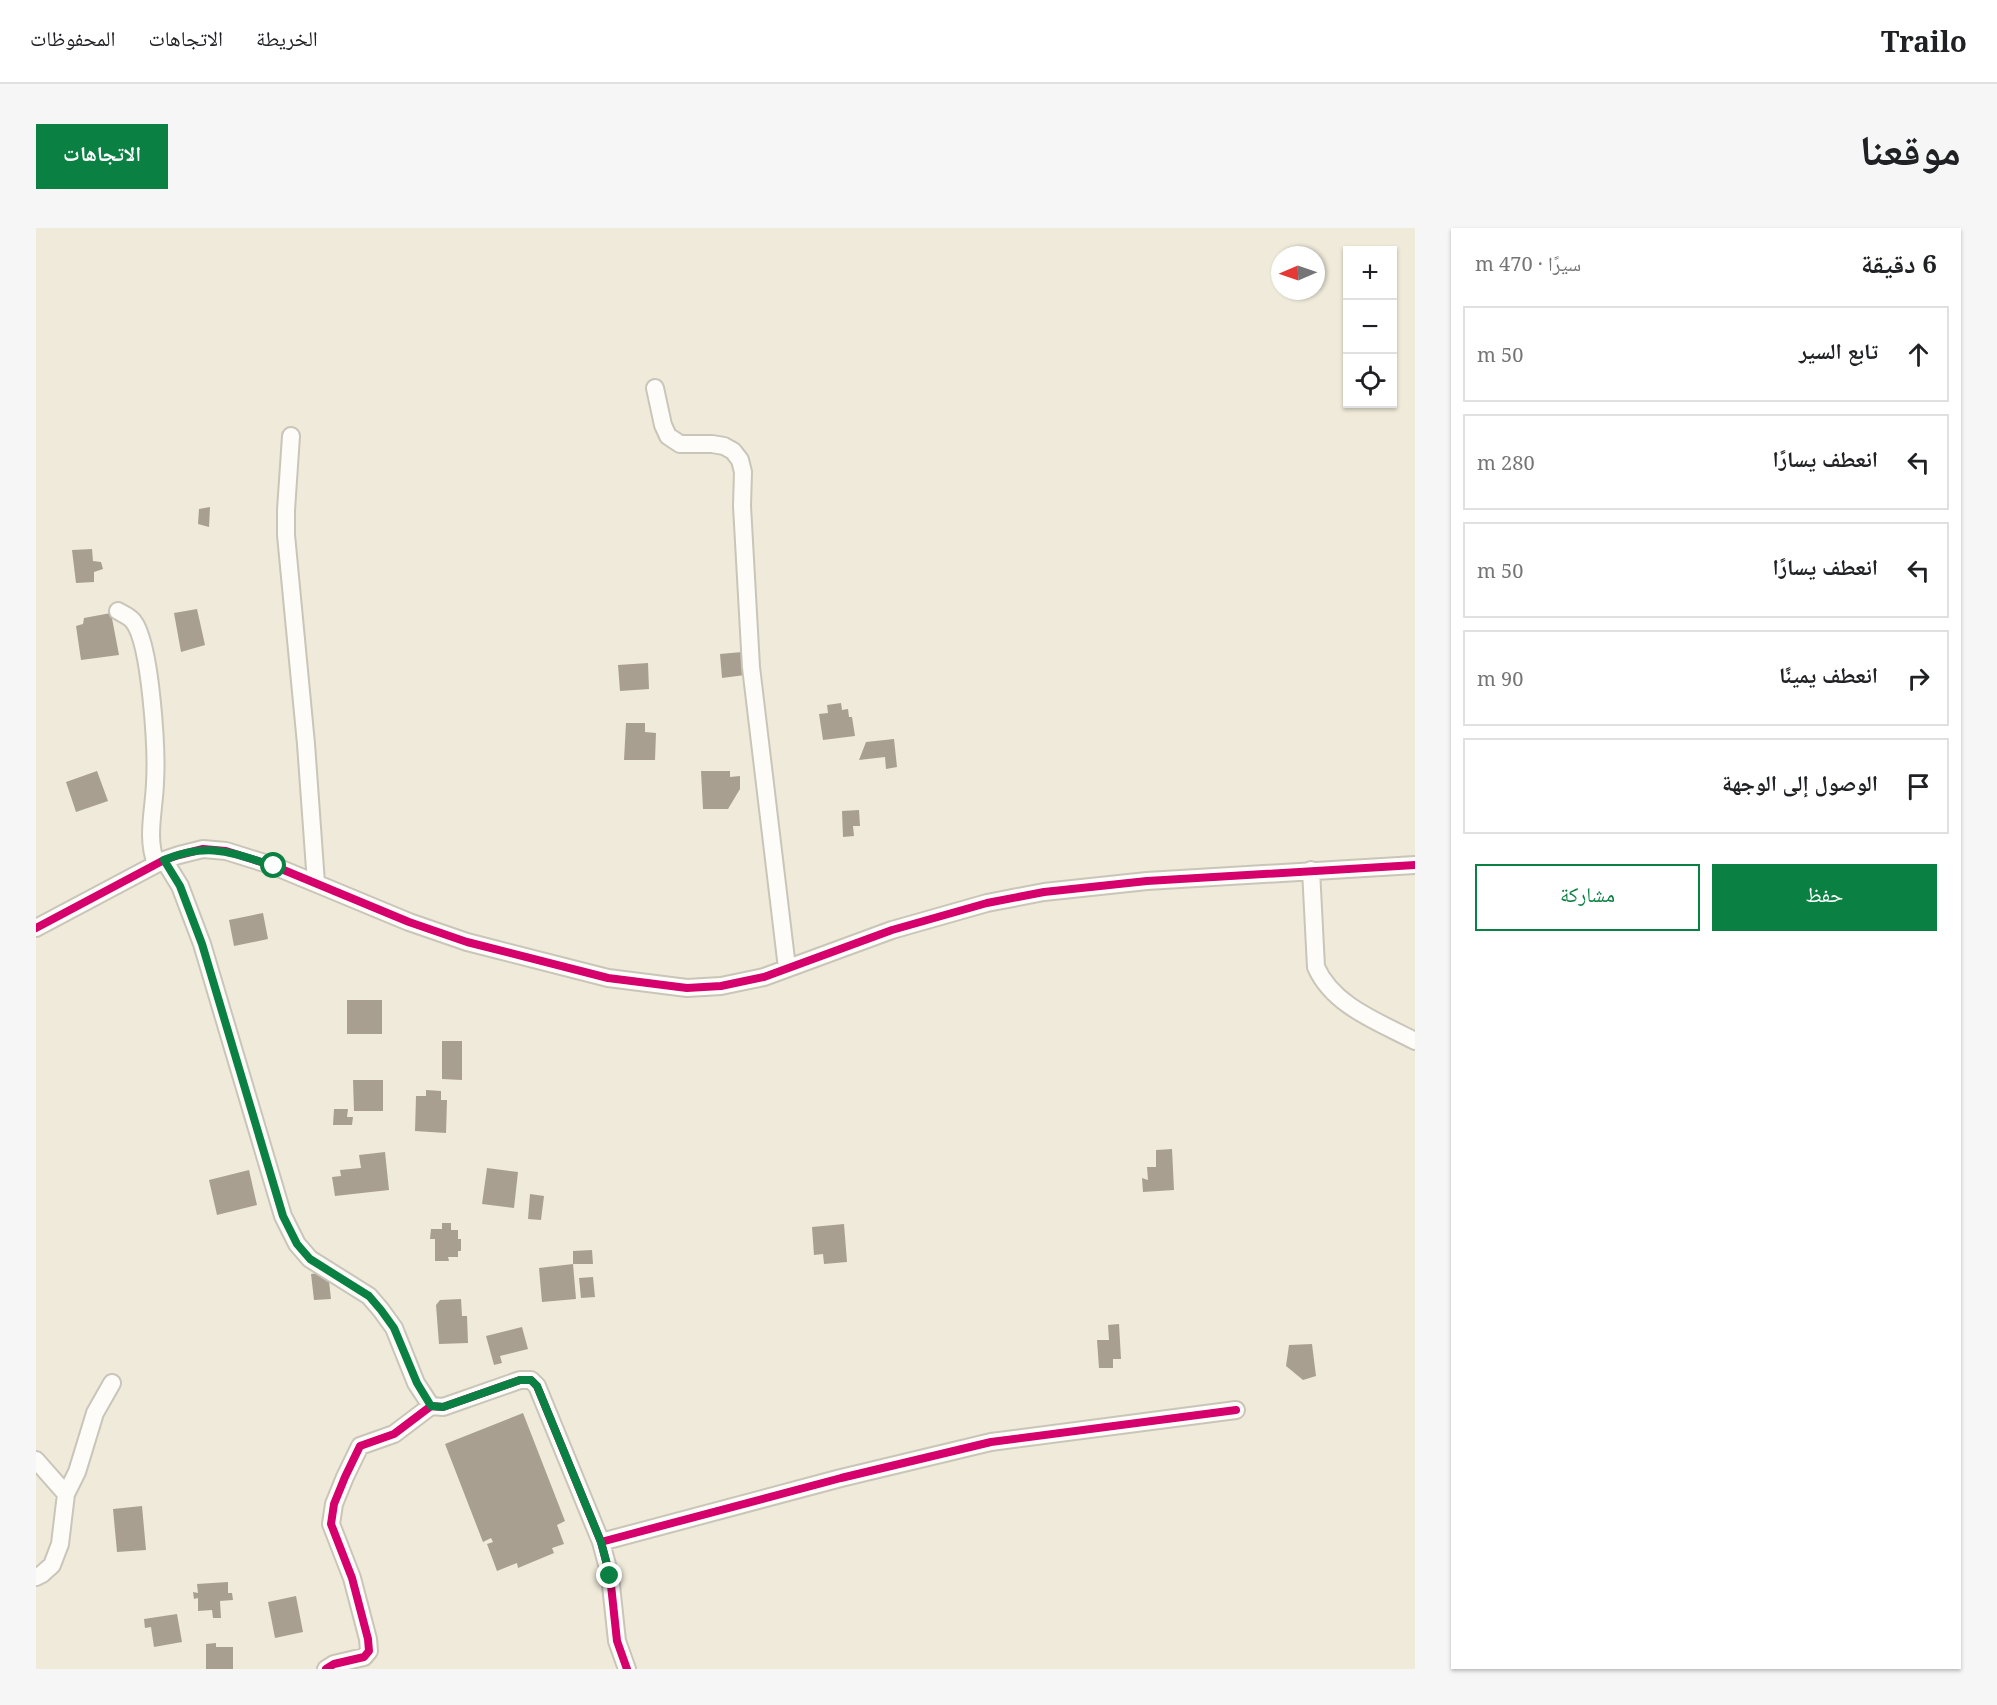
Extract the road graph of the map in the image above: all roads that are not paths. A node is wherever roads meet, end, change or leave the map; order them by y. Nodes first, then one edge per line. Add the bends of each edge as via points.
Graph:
1 (655, 388) dead end
2 (291, 436) dead end
3 (118, 611) dead end
4 (160, 862) junction
5 (1415, 865) edge
6 (1311, 870) junction
7 (316, 883) junction
8 (36, 928) edge
9 (787, 968) junction
10 (1415, 1041) edge
11 (112, 1383) dead end
12 (431, 1406) junction
13 (1236, 1410) dead end
14 (36, 1460) edge
15 (66, 1494) junction
16 (601, 1542) junction
17 (36, 1577) edge
18 (326, 1669) edge
19 (627, 1669) edge

1 - 9 street via 668,436 680,444 724,446 734,451 743,472 752,667
2 - 7 street via 286,535
3 - 4 street via 135,623 144,648 155,755 151,831 153,855
4 - 7 street via 204,849 226,851
4 - 8 street
4 - 12 street via 180,886 202,944 283,1216 297,1244 310,1259 369,1296 381,1310 394,1328
5 - 6 street
6 - 9 street via 1044,892 940,915
6 - 10 street via 1316,967 1321,980 1333,994 1358,1011
7 - 9 street via 467,942 608,978 652,985 721,986
11 - 15 street via 95,1413 77,1473
12 - 16 street via 443,1407 520,1380 531,1380 541,1394
12 - 18 street via 394,1434 360,1446 341,1486 331,1524 352,1578 369,1651 364,1657
13 - 16 street via 991,1442
14 - 15 street
15 - 17 street via 60,1544 52,1565
16 - 19 street via 610,1576 617,1641

